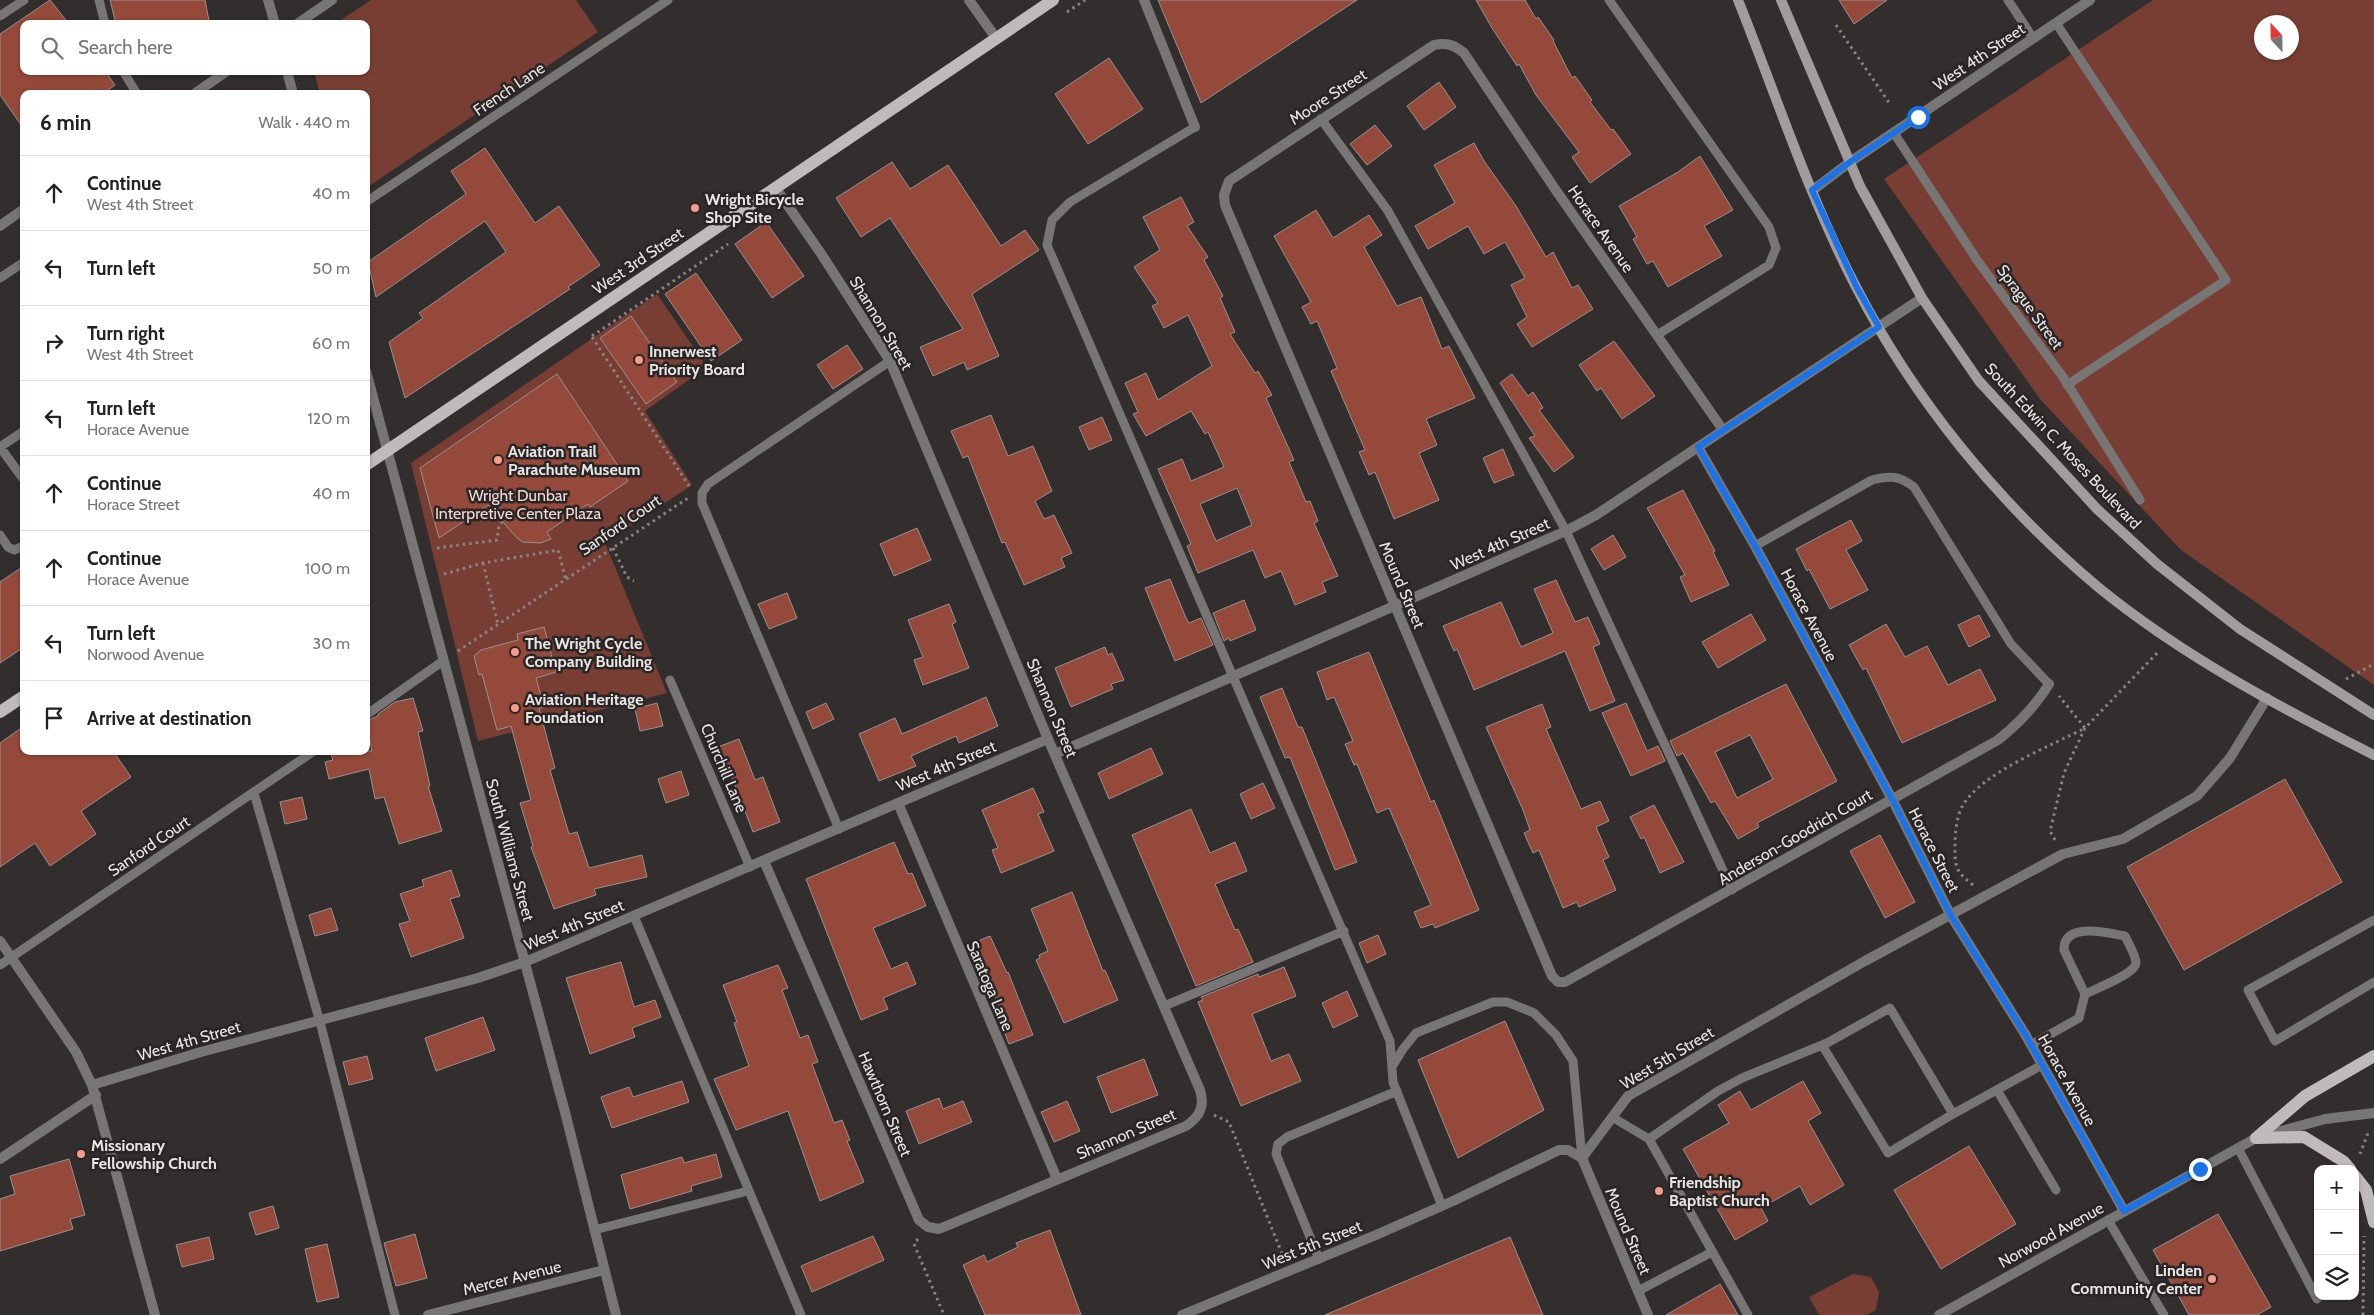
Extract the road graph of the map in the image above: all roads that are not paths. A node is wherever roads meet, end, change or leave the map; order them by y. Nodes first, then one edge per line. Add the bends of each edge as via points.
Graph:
1 (24, 0) edge
2 (99, 0) edge
3 (268, 0) edge
4 (332, 0) edge
5 (668, 0) edge
6 (969, 0) edge
7 (1052, 0) edge
8 (1144, 0) edge
9 (1609, 0) edge
10 (1738, 0) edge
11 (1781, 0) edge
12 (2008, 0) edge
13 (2090, 0) edge
14 (0, 16) edge
15 (104, 20) edge
16 (274, 20) edge
17 (303, 20) edge
18 (2056, 23) junction
19 (996, 38) junction
20 (2033, 38) junction
21 (1455, 46) joint
22 (125, 75) edge
23 (221, 75) edge
24 (288, 75) edge
25 (135, 90) edge
26 (200, 90) edge
27 (292, 90) edge
28 (1321, 119) junction
29 (1195, 127) joint
30 (1894, 133) junction
31 (1850, 162) junction
32 (775, 188) junction
33 (1224, 190) joint
34 (1812, 190) junction
35 (370, 199) edge
36 (20, 213) edge
37 (0, 226) edge
38 (20, 267) edge
39 (0, 278) edge
40 (1922, 298) junction
41 (1879, 327) junction
42 (1657, 335) junction
43 (890, 361) junction
44 (2067, 384) junction
45 (370, 387) edge
46 (1723, 430) junction
47 (20, 434) edge
48 (0, 447) edge
49 (1698, 447) junction
50 (387, 451) junction
51 (370, 462) edge
52 (20, 474) edge
53 (2140, 500) dead end
54 (1566, 531) junction
55 (0, 535) edge
56 (1755, 546) junction
57 (20, 548) edge
58 (1395, 607) junction
59 (443, 661) junction
60 (1233, 675) junction
61 (670, 680) dead end
62 (2049, 684) joint
63 (2267, 698) junction
64 (20, 699) edge
65 (0, 712) edge
66 (370, 712) edge
67 (2374, 715) edge
68 (1048, 739) junction
69 (1055, 754) junction
70 (308, 755) edge
71 (2374, 755) edge
72 (254, 793) junction
73 (1892, 799) junction
74 (898, 803) junction
75 (839, 828) junction
76 (764, 861) junction
77 (750, 868) junction
78 (1732, 890) junction
79 (1950, 914) junction
80 (634, 916) junction
81 (2374, 920) edge
82 (1344, 931) junction
83 (0, 941) edge
84 (11, 958) junction
85 (525, 962) junction
86 (0, 965) edge
87 (1565, 982) joint
88 (2374, 982) edge
89 (2085, 994) junction
90 (1164, 1006) junction
91 (320, 1022) junction
92 (1822, 1045) junction
93 (2031, 1045) junction
94 (2374, 1056) edge
95 (2042, 1065) junction
96 (1392, 1067) junction
97 (94, 1090) junction
98 (1997, 1090) junction
99 (1397, 1091) junction
100 (2374, 1113) edge
101 (1953, 1114) junction
102 (1612, 1117) junction
103 (2256, 1138) junction
104 (1649, 1139) junction
105 (2238, 1148) junction
106 (1582, 1158) junction
107 (0, 1159) edge
108 (2347, 1165) edge
109 (1057, 1179) junction
110 (2359, 1181) edge
111 (2056, 1190) dead end
112 (748, 1191) junction
113 (1442, 1206) junction
114 (2124, 1211) junction
115 (2108, 1220) junction
116 (2374, 1222) edge
117 (594, 1230) junction
118 (1712, 1252) junction
119 (1319, 1259) junction
120 (604, 1270) junction
121 (1638, 1291) junction
122 (2314, 1293) edge
123 (155, 1315) edge
124 (395, 1315) edge
125 (428, 1315) edge
126 (616, 1315) edge
127 (801, 1315) edge
128 (1182, 1315) edge
129 (1648, 1315) edge
130 (1748, 1315) edge
131 (1939, 1315) edge
132 (2164, 1315) edge

1 - 14 lane
2 - 15 lane
3 - 16 street
4 - 17 street
5 - 35 lane, French Lane
6 - 19 street
7 - 19 main road, West 3rd Street
8 - 29 street
9 - 42 lane via 1769,227 1776,248 1769,265
10 - 34 main road
11 - 31 main road, South Edwin C. Moses Boulevard
12 - 20 lane
13 - 18 street, West 4th Street
18 - 20 street, West 4th Street
18 - 44 lane via 2226,280
19 - 32 main road, West 3rd Street
20 - 30 street, West 4th Street
21 - 28 street, Moore Street via 1434,45
21 - 42 street, Horace Avenue via 1464,53
22 - 25 lane
23 - 26 street
24 - 27 street
28 - 33 street, Moore Street via 1234,176
28 - 54 lane via 1388,210
29 - 60 lane via 1070,202 1052,220 1047,245
30 - 31 street, West 4th Street
30 - 44 lane, Sprague Street via 1977,260
31 - 34 street, West 4th Street
31 - 40 main road, South Edwin C. Moses Boulevard
32 - 43 street, Shannon Street
32 - 50 main road, West 3rd Street
33 - 58 street, Mound Street via 1225,205
34 - 41 main road via 1856,286
36 - 37 street
38 - 39 lane
40 - 41 street, West 4th Street
40 - 67 main road, South Edwin C. Moses Boulevard via 1979,381 2097,509 2198,598 2240,629
41 - 46 street, West 4th Street
41 - 63 main road via 1935,414 1987,480 2041,536 2100,588 2170,639
42 - 46 street, Horace Avenue
43 - 68 street, Shannon Street
43 - 75 lane via 698,493
44 - 53 lane, Sprague Street
45 - 50 street, South Williams Street
46 - 49 street, West 4th Street
47 - 48 lane
48 - 52 lane
49 - 54 street, West 4th Street via 1596,515
49 - 56 street, Horace Avenue
50 - 51 main road, West 3rd Street
50 - 59 street, South Williams Street
54 - 58 street, West 4th Street
54 - 78 lane
55 - 57 lane via 8,547 14,550
56 - 62 lane via 1872,480 1887,476 1903,478 1914,487 2011,644
56 - 73 street, Horace Avenue
58 - 60 street, West 4th Street
58 - 87 street, Mound Street via 1552,976 1558,982
59 - 66 lane
59 - 85 street, South Williams Street
60 - 69 street, West 4th Street
60 - 82 lane
61 - 77 lane, Churchill Lane
62 - 73 street, Anderson-Goodrich Court via 2022,721 1998,740
63 - 71 main road
63 - 79 street, West 5th Street via 2230,758 2197,796 2123,839 2063,854
64 - 65 main road
68 - 69 street, Shannon Street
68 - 74 street, West 4th Street
69 - 90 street, Shannon Street
70 - 72 lane, Sanford Court
72 - 84 lane, Sanford Court
72 - 91 lane
73 - 78 street, Anderson-Goodrich Court
73 - 79 street, Horace Street
74 - 75 street, West 4th Street
74 - 109 street, Saratoga Lane
75 - 76 street, West 4th Street
76 - 77 street, West 4th Street
76 - 109 street, Hawthorn Street via 919,1220 938,1229
77 - 80 street, West 4th Street
78 - 87 street, Anderson-Goodrich Court
79 - 93 street, Horace Avenue
79 - 102 street, West 5th Street via 1628,1096
80 - 85 street, West 4th Street
80 - 112 lane
81 - 88 lane via 2248,990 2275,1041
82 - 90 lane
82 - 96 lane via 1390,1042
83 - 84 street
84 - 86 lane, Sanford Court
84 - 97 street via 76,1052
85 - 91 street, West 4th Street
85 - 117 street, South Williams Street
89 - 89 lane via 2134,968 2136,961 2125,936 2087,929 2068,938 2064,950
89 - 93 lane via 2079,1018
90 - 109 street, Shannon Street via 1200,1090 1202,1109 1197,1118 1186,1126
91 - 97 street, West 4th Street via 201,1052
91 - 124 lane
92 - 101 lane via 1890,1008
92 - 101 lane via 1888,1153
92 - 104 lane via 1718,1091
93 - 95 street, Horace Avenue
94 - 103 main road via 2305,1096
95 - 98 lane
95 - 114 street, Horace Avenue
96 - 99 lane
96 - 106 lane via 1416,1033 1493,1002 1507,1002 1534,1013 1556,1035 1573,1061
97 - 107 street, West 4th Street
97 - 123 street
98 - 101 lane
98 - 111 lane
99 - 113 lane
99 - 119 lane via 1287,1137 1278,1144 1276,1154
100 - 103 street, Norwood Avenue via 2317,1121
102 - 104 lane
102 - 106 street, West 5th Street
103 - 105 street, Norwood Avenue
103 - 108 main road via 2304,1137
104 - 118 lane
105 - 114 street, Norwood Avenue
105 - 122 lane
106 - 113 street, West 5th Street via 1568,1150 1559,1150
106 - 121 street, Mound Street
110 - 116 main road via 2366,1190
112 - 117 lane
112 - 127 lane
113 - 119 street, West 5th Street
114 - 115 street, Norwood Avenue
115 - 131 street, Norwood Avenue
115 - 132 lane
117 - 120 street, South Williams Street
118 - 121 lane
118 - 130 lane
119 - 128 street, West 5th Street
120 - 125 street, Mercer Avenue
120 - 126 street, South Williams Street
121 - 129 street, Mound Street

